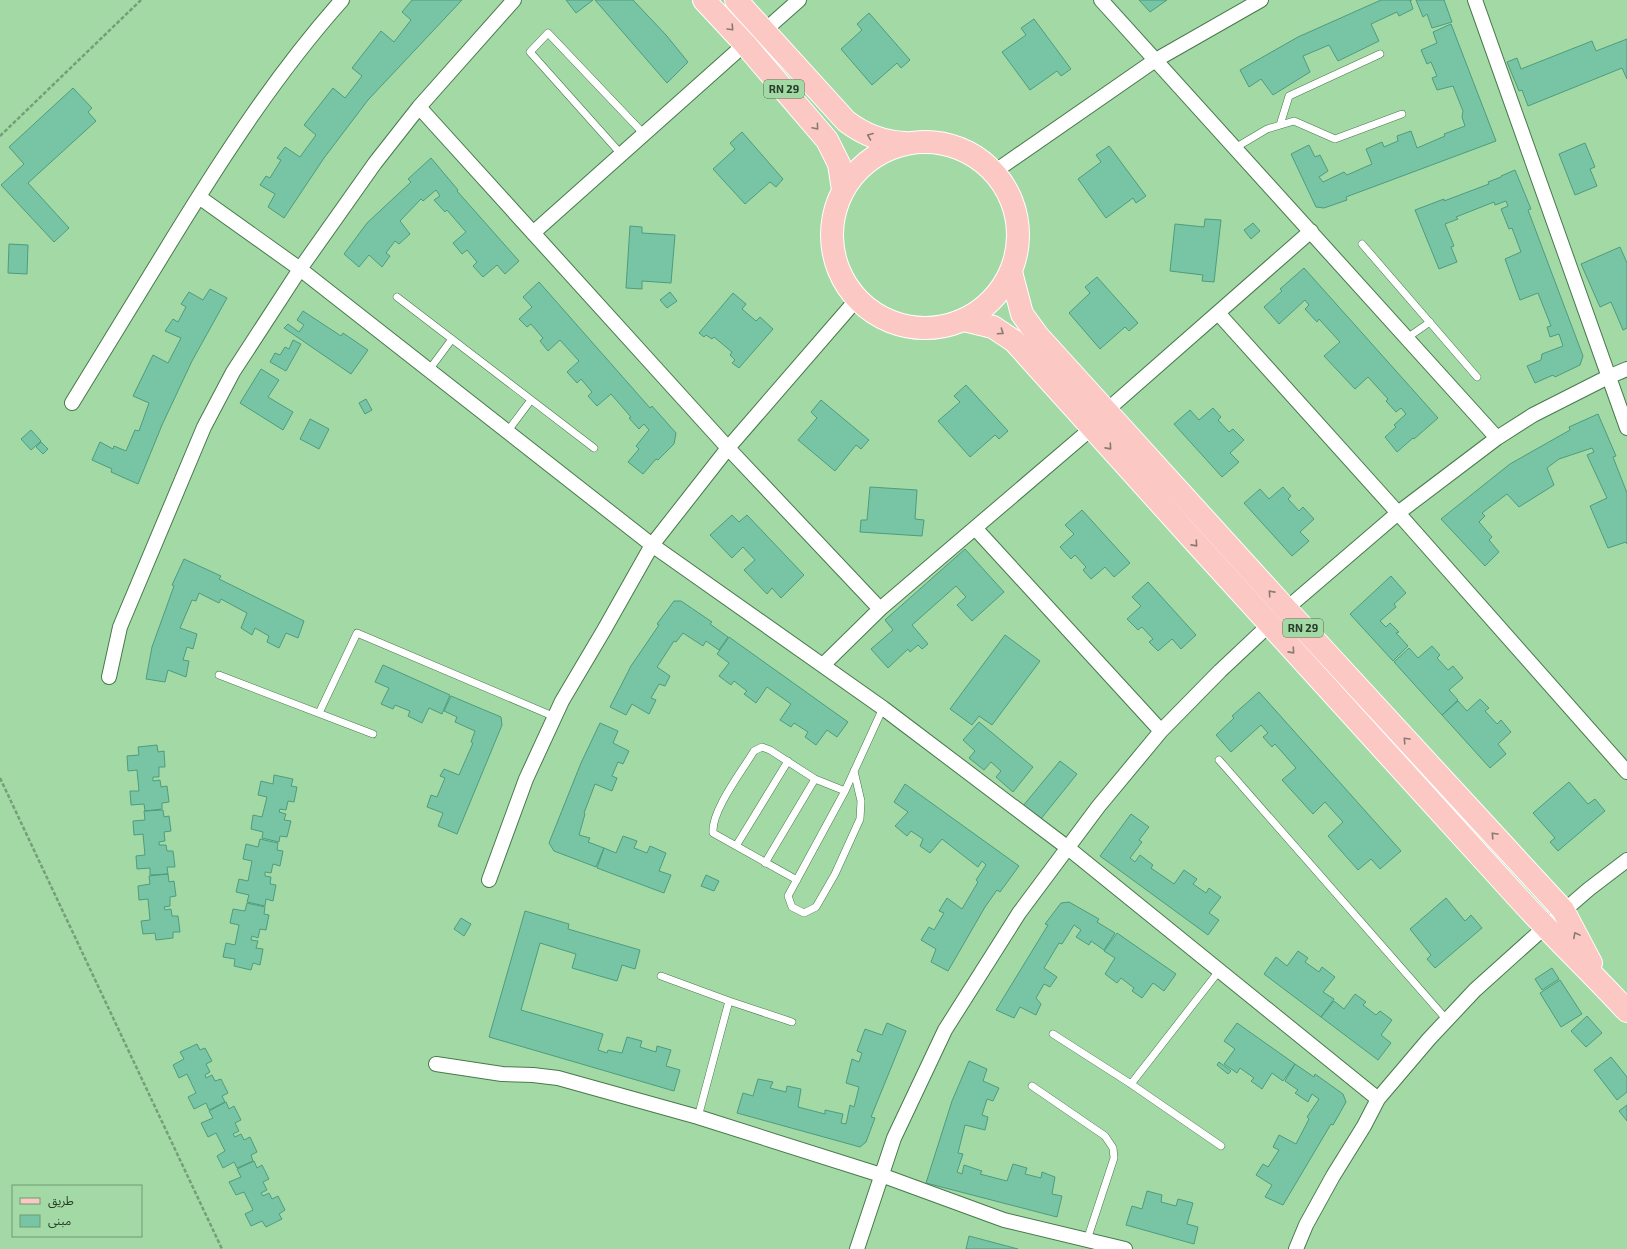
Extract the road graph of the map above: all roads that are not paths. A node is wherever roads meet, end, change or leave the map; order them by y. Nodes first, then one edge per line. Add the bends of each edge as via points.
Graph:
1 (342, 0) edge
2 (514, 0) edge
3 (704, 0) edge
4 (736, 0) edge
5 (799, 0) edge
6 (1101, 0) edge
7 (1261, 0) edge
8 (1476, 0) edge
9 (764, 31) junction
10 (745, 44) junction
11 (1380, 54) dead end
12 (1154, 61) junction
13 (419, 107) junction
14 (1402, 114) dead end
15 (1280, 125) junction
16 (644, 134) junction
17 (908, 143) junction
18 (1235, 148) junction
19 (621, 154) junction
20 (994, 172) junction
21 (843, 190) junction
22 (199, 197) junction
23 (1311, 230) junction
24 (533, 233) junction
25 (1362, 244) dead end
26 (300, 269) junction
27 (1011, 272) junction
28 (397, 298) dead end
29 (857, 299) junction
30 (1218, 313) junction
31 (964, 320) junction
32 (1430, 322) junction
33 (1407, 338) junction
34 (452, 339) junction
35 (1627, 369) edge
36 (428, 370) junction
37 (1477, 377) dead end
38 (1608, 377) junction
39 (532, 400) junction
40 (72, 403) dead end
41 (1106, 411) junction
42 (1092, 428) junction
43 (1627, 428) edge
44 (507, 432) junction
45 (1497, 438) junction
46 (594, 448) dead end
47 (728, 448) junction
48 (1398, 514) junction
49 (975, 528) junction
50 (652, 545) junction
51 (880, 609) junction
52 (1286, 609) junction
53 (1269, 626) junction
54 (823, 665) junction
55 (219, 675) dead end
56 (110, 677) dead end
57 (883, 708) junction
58 (319, 714) junction
59 (555, 717) junction
60 (1160, 731) junction
61 (373, 734) dead end
62 (1219, 760) dead end
63 (788, 761) junction
64 (854, 771) junction
65 (1627, 772) edge
66 (815, 779) junction
67 (845, 791) junction
68 (736, 846) junction
69 (1068, 848) junction
70 (1627, 860) edge
71 (765, 863) junction
72 (489, 880) dead end
73 (797, 880) junction
74 (1563, 910) junction
75 (1544, 927) junction
76 (1219, 971) junction
77 (661, 976) dead end
78 (1601, 982) junction
79 (729, 1001) junction
80 (1627, 1011) edge
81 (1447, 1020) junction
82 (792, 1022) dead end
83 (1053, 1034) dead end
84 (436, 1064) dead end
85 (1131, 1084) junction
86 (1032, 1086) dead end
87 (1378, 1099) junction
88 (698, 1117) junction
89 (1221, 1146) dead end
90 (881, 1175) junction
91 (1087, 1240) junction
92 (857, 1249) edge
93 (1125, 1249) edge
94 (1296, 1249) edge

1 - 22 street via 316,29 253,113
2 - 13 street
3 -> 10 main road, RN 29
4 - 9 main road, RN 29
5 - 9 street
6 - 12 street
7 - 12 street
8 - 38 street
17 -> 9 main road, RN 29 via 875,138 855,128
10 - 16 street
10 -> 21 main road, RN 29 via 828,140 839,164
11 - 15 lane via 1289,96
12 - 18 street
12 - 20 street
13 - 24 street
13 - 26 street via 375,163
14 - 15 lane via 1335,139 1294,121
15 - 18 lane via 1267,129
16 - 19 street
16 - 19 lane via 548,33 530,52
17 - 20 main road via 940,143 955,146 982,161
17 - 21 main road via 886,150 866,163
18 - 23 street
19 - 24 street
20 - 27 main road via 1008,192 1017,220 1018,249
21 - 29 main road via 834,214 832,240 842,278
22 - 26 street
22 - 40 street
23 - 30 street
23 - 33 street
24 - 47 street
25 - 32 lane
26 - 36 street
26 - 56 street via 233,372 204,427 120,627
27 - 31 main road via 997,296
27 - 41 main road, RN 29 via 1022,314 1038,336
28 - 34 lane
29 - 31 main road via 877,315 907,326 940,328
29 - 47 street
30 - 41 street
30 - 48 street
31 -> 42 main road, RN 29 via 992,327 1014,341
32 - 33 lane
32 - 37 lane
33 - 45 street
34 - 36 lane
34 - 39 lane
35 - 38 street
36 - 44 street
38 - 43 street
38 - 45 street via 1533,415
39 - 44 lane
39 - 46 lane
52 -> 41 main road, RN 29
42 - 49 street
42 -> 53 main road, RN 29
44 - 50 street
45 - 48 street
47 - 50 street
47 - 51 street
48 - 52 street
48 - 65 street
49 - 51 street
49 - 60 street
50 - 54 street
50 - 59 street
51 - 54 street
52 - 53 street
74 -> 52 main road, RN 29
53 - 60 street
53 -> 75 main road, RN 29
54 - 57 street
55 - 58 lane
57 - 64 lane
57 - 69 street
58 - 59 lane via 357,633
58 - 61 lane
59 - 72 street via 526,779
60 - 69 street via 1098,806
62 - 81 lane
63 - 66 lane
63 - 68 lane
63 - 68 lane via 762,747 754,751 718,811 713,826 713,833
64 - 67 lane
64 - 73 lane via 861,801 860,819 835,874 816,907 804,913 792,907 788,896
66 - 67 lane
66 - 71 lane
67 - 73 lane
68 - 71 lane
69 - 76 street
69 - 90 street via 1020,913 945,1030 894,1138
70 - 74 street
71 - 73 lane
74 - 75 street
78 -> 74 main road, RN 29
75 - 78 main road, RN 29
75 - 81 street via 1475,990
76 - 85 lane
76 - 87 street
77 - 79 lane
78 - 80 main road, RN 29
79 - 82 lane
79 - 88 lane
81 - 87 street
83 - 85 lane
84 - 88 street via 502,1074 558,1078
85 - 89 lane
86 - 91 lane via 1105,1136 1113,1148 1114,1158
87 - 94 street via 1306,1225
88 - 90 street
90 - 91 street via 1004,1220
90 - 92 street
91 - 93 street

